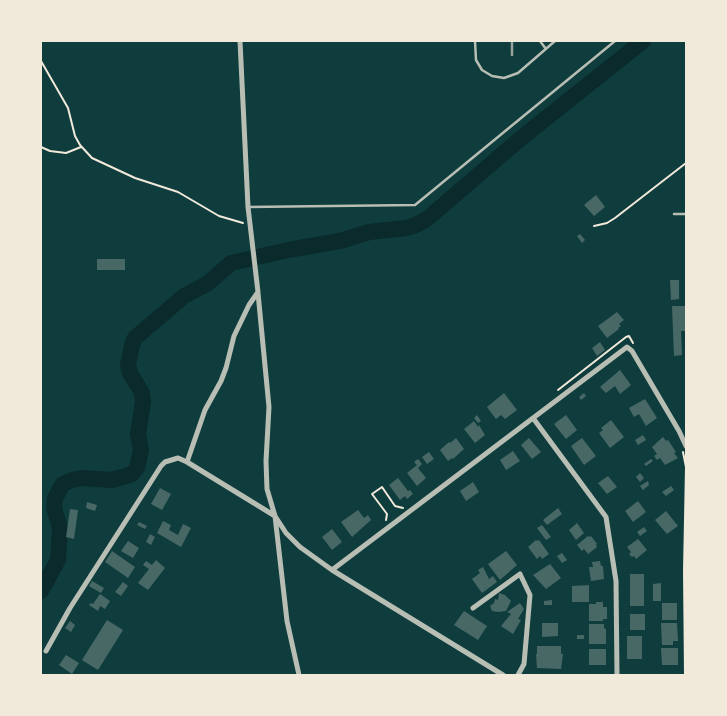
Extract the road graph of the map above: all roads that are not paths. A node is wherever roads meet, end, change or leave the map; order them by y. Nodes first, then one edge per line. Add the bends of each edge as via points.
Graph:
1 (240, 41) edge
2 (475, 41) edge
3 (540, 41) edge
4 (555, 41) edge
5 (615, 41) edge
6 (546, 49) junction
7 (248, 207) junction
8 (674, 214) dead end
9 (686, 214) edge
10 (258, 292) junction
11 (533, 418) junction
12 (684, 448) edge
13 (187, 462) junction
14 (275, 516) junction
15 (332, 570) junction
16 (473, 608) dead end
17 (46, 651) dead end
18 (299, 675) edge
19 (503, 675) edge
20 (518, 675) edge
21 (617, 675) edge

1 - 7 street
2 - 6 lane via 479,66 498,78 518,73
3 - 6 lane
4 - 6 lane
5 - 7 lane via 415,205
7 - 10 street
8 - 9 lane
10 - 13 street via 234,336 224,374 205,410
10 - 14 street via 269,407 267,489
11 - 12 street via 627,347
11 - 15 street
11 - 21 street via 606,517 616,581
13 - 14 street
13 - 17 street via 178,458 161,466
14 - 15 street via 300,547
14 - 18 street via 288,621
15 - 19 street
16 - 20 street via 520,574 530,595 524,664

